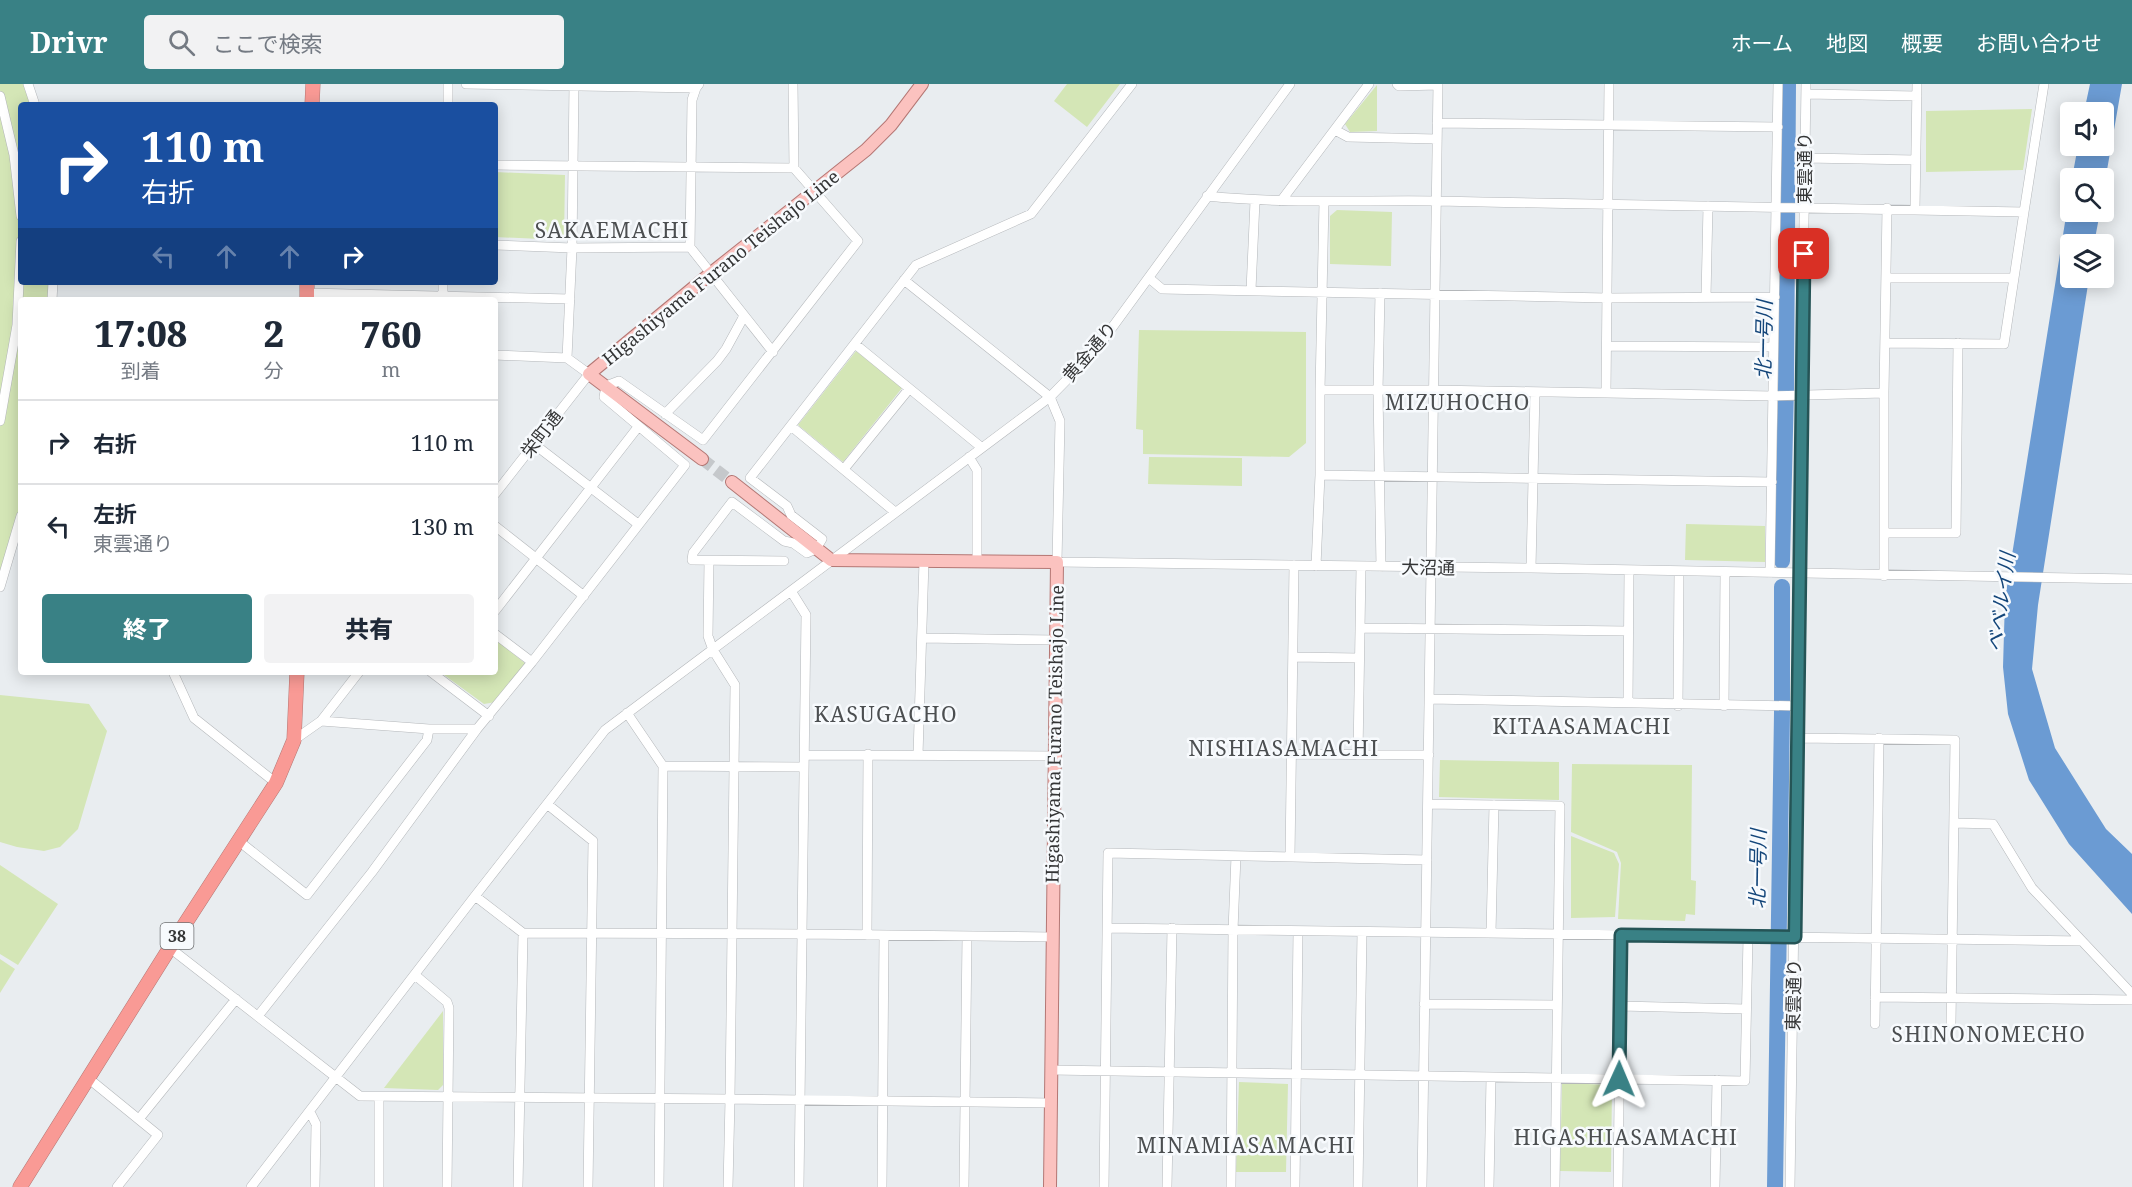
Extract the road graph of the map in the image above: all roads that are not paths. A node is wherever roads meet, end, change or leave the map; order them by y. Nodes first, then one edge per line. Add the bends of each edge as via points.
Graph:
1 (28, 84) edge
2 (313, 84) edge
3 (448, 84) edge
4 (466, 84) edge
5 (793, 84) edge
6 (1132, 84) edge
7 (1290, 84) edge
8 (1369, 84) edge
9 (1396, 84) edge
10 (1609, 84) edge
11 (1778, 84) edge
12 (1806, 84) edge
13 (1917, 84) edge
14 (2044, 84) edge
15 (574, 85) edge
16 (1438, 85) edge
17 (698, 86) edge
18 (916, 86) edge
19 (1806, 94) junction
20 (0, 96) edge
21 (1917, 96) junction
22 (34, 102) edge
23 (312, 102) edge
24 (448, 102) edge
25 (1437, 123) junction
26 (1609, 126) junction
27 (1778, 127) junction
28 (1335, 130) junction
29 (1437, 139) junction
30 (1805, 158) junction
31 (1916, 160) junction
32 (498, 165) edge
33 (572, 166) junction
34 (690, 168) junction
35 (794, 168) junction
36 (18, 190) edge
37 (816, 192) junction
38 (1207, 196) junction
39 (1255, 201) junction
40 (1281, 201) junction
41 (1435, 201) junction
42 (1324, 202) junction
43 (1609, 206) junction
44 (1708, 206) junction
45 (1779, 206) junction
46 (1805, 207) junction
47 (1887, 208) junction
48 (1915, 209) junction
49 (2024, 212) junction
50 (498, 245) edge
51 (690, 247) junction
52 (572, 248) junction
53 (710, 274) junction
54 (1149, 278) junction
55 (1886, 278) junction
56 (2014, 278) junction
57 (904, 280) junction
58 (1251, 290) junction
59 (307, 292) edge
60 (1323, 292) junction
61 (1380, 293) junction
62 (1435, 294) junction
63 (420, 297) edge
64 (1706, 297) junction
65 (1774, 297) junction
66 (498, 298) edge
67 (1607, 298) junction
68 (570, 299) junction
69 (18, 304) edge
70 (744, 316) junction
71 (1886, 343) junction
72 (855, 344) junction
73 (1958, 344) junction
74 (1607, 346) junction
75 (1770, 347) dead end
76 (773, 352) junction
77 (498, 356) edge
78 (567, 358) junction
79 (589, 374) junction
80 (606, 386) junction
81 (909, 389) junction
82 (1320, 390) junction
83 (1434, 390) junction
84 (1378, 391) junction
85 (1535, 392) junction
86 (1606, 393) junction
87 (1884, 393) junction
88 (1802, 394) junction
89 (1781, 395) junction
90 (1050, 397) junction
91 (665, 414) junction
92 (0, 421) edge
93 (792, 426) junction
94 (638, 427) junction
95 (534, 444) junction
96 (981, 447) junction
97 (969, 457) junction
98 (702, 459) tunnel mouth
99 (844, 469) junction
100 (1320, 475) junction
101 (1379, 476) junction
102 (1433, 477) junction
103 (1532, 478) junction
104 (498, 479) edge
105 (732, 482) tunnel mouth
106 (1772, 482) junction
107 (504, 483) junction
108 (589, 488) junction
109 (498, 490) edge
110 (895, 512) junction
111 (638, 524) junction
112 (18, 526) edge
113 (498, 528) edge
114 (1884, 533) junction
115 (816, 549) junction
116 (536, 558) junction
117 (831, 560) junction
118 (709, 561) junction
119 (784, 561) dead end
120 (924, 561) junction
121 (977, 561) junction
122 (1057, 562) junction
123 (1294, 565) junction
124 (1317, 566) junction
125 (1361, 567) junction
126 (1381, 567) junction
127 (1431, 568) junction
128 (1531, 568) junction
129 (1629, 570) junction
130 (1679, 571) junction
131 (1725, 573) junction
132 (1770, 573) junction
133 (1799, 574) junction
134 (1884, 576) junction
135 (2132, 579) edge
136 (0, 587) edge
137 (791, 591) junction
138 (584, 596) junction
139 (498, 606) edge
140 (1360, 628) junction
141 (1430, 630) junction
142 (1628, 631) junction
143 (498, 636) edge
144 (922, 638) junction
145 (1057, 640) junction
146 (713, 650) junction
147 (1294, 657) junction
148 (1359, 658) junction
149 (532, 662) junction
150 (174, 675) edge
151 (297, 675) edge
152 (357, 675) edge
153 (437, 675) edge
154 (1429, 699) junction
155 (1628, 702) junction
156 (1678, 706) junction
157 (1724, 706) junction
158 (1798, 706) junction
159 (627, 713) junction
160 (489, 716) junction
161 (321, 721) junction
162 (429, 729) junction
163 (477, 729) junction
164 (1798, 738) junction
165 (1879, 738) junction
166 (294, 740) junction
167 (868, 754) junction
168 (1291, 754) junction
169 (805, 755) junction
170 (918, 755) junction
171 (1358, 755) junction
172 (1429, 755) junction
173 (1056, 756) junction
174 (663, 766) junction
175 (735, 766) junction
176 (804, 766) junction
177 (276, 783) junction
178 (547, 804) junction
179 (1428, 804) junction
180 (1494, 805) junction
181 (1954, 823) junction
182 (240, 842) junction
183 (1236, 856) junction
184 (1290, 857) junction
185 (1427, 860) junction
186 (475, 896) junction
187 (1108, 928) junction
188 (1172, 928) junction
189 (1233, 930) junction
190 (1298, 931) junction
191 (592, 932) junction
192 (663, 932) junction
193 (1362, 932) junction
194 (1425, 932) junction
195 (523, 933) junction
196 (732, 933) junction
197 (1491, 933) junction
198 (802, 934) junction
199 (1558, 934) junction
200 (867, 935) junction
201 (884, 935) junction
202 (1621, 935) junction
203 (967, 936) junction
204 (1053, 937) junction
205 (1748, 937) junction
206 (1795, 937) junction
207 (1876, 938) junction
208 (1953, 940) junction
209 (2082, 941) junction
210 (170, 948) junction
211 (415, 975) junction
212 (2132, 994) edge
213 (1875, 997) junction
214 (1952, 998) junction
215 (236, 999) junction
216 (2132, 1000) edge
217 (1424, 1004) junction
218 (1557, 1005) junction
219 (1620, 1006) junction
220 (1746, 1009) junction
221 (258, 1016) junction
222 (1951, 1023) dead end
223 (1875, 1024) dead end
224 (1051, 1070) junction
225 (1104, 1070) junction
226 (1168, 1071) junction
227 (1233, 1072) junction
228 (1297, 1074) junction
229 (1359, 1074) junction
230 (1424, 1075) junction
231 (336, 1077) junction
232 (1491, 1077) junction
233 (88, 1078) junction
234 (1556, 1078) junction
235 (1619, 1079) junction
236 (1717, 1080) junction
237 (447, 1096) junction
238 (379, 1097) junction
239 (589, 1097) junction
240 (519, 1098) junction
241 (660, 1099) junction
242 (729, 1099) junction
243 (801, 1100) junction
244 (882, 1101) junction
245 (965, 1103) junction
246 (1051, 1103) junction
247 (310, 1112) junction
248 (139, 1119) junction
249 (20, 1187) edge
250 (117, 1187) edge
251 (251, 1187) edge
252 (315, 1187) edge
253 (379, 1187) edge
254 (447, 1187) edge
255 (518, 1187) edge
256 (588, 1187) edge
257 (659, 1187) edge
258 (729, 1187) edge
259 (799, 1187) edge
260 (882, 1187) edge
261 (964, 1187) edge
262 (1050, 1187) edge
263 (1104, 1187) edge
264 (1167, 1187) edge
265 (1231, 1187) edge
266 (1295, 1187) edge
267 (1358, 1187) edge
268 (1422, 1187) edge
269 (1489, 1187) edge
270 (1555, 1187) edge
271 (1618, 1187) edge
272 (1715, 1187) edge
273 (1790, 1187) edge

1 - 22 street
2 - 23 highway
3 - 24 street
4 - 15 street
5 - 35 street
6 - 57 street via 1031,214 916,265
7 - 38 street, 黄金通り
8 - 28 street
9 - 16 street
10 - 26 street
11 - 27 street
12 - 19 street, 東雲通り
13 - 21 street
14 - 49 street
15 - 17 street
15 - 33 street
16 - 25 street
17 - 34 street via 692,100
18 - 37 main road, Higashiyama Furano Teishajo Line via 891,124
19 - 21 street
19 - 30 street, 東雲通り
20 - 36 street
21 - 31 street
25 - 26 street
25 - 29 street
26 - 27 street
26 - 43 street
27 - 45 street
28 - 29 street via 1348,137
28 - 40 street
29 - 41 street
30 - 31 street
30 - 46 street, 東雲通り
31 - 48 street
32 - 33 street
33 - 34 street
33 - 52 street
34 - 35 street
34 - 51 street
35 - 37 street
37 - 53 main road, Higashiyama Furano Teishajo Line
37 - 76 street via 858,241
38 - 39 street
38 - 54 street, 黄金通り
39 - 40 street
39 - 58 street
40 - 42 street
41 - 42 street
41 - 43 street
41 - 62 street
42 - 60 street
43 - 44 street
43 - 67 street
44 - 45 street
44 - 64 street
45 - 46 street
45 - 65 street
46 - 47 street
46 - 88 street, 東雲通り
47 - 48 street
47 - 55 street
48 - 49 street
49 - 56 street
50 - 52 street
51 - 52 street
51 - 53 street
52 - 68 street
53 - 70 street
53 - 79 main road, Higashiyama Furano Teishajo Line
54 - 58 street via 1162,289
54 - 90 street, 黄金通り via 1095,351
55 - 56 street
55 - 71 street
56 - 73 street via 2004,344
57 - 72 street
57 - 90 street
58 - 60 street
59 - 63 street
60 - 61 street
60 - 82 street
61 - 62 street
61 - 84 street
62 - 67 street
62 - 83 street
64 - 65 street
64 - 67 street
65 - 89 street
66 - 68 street
67 - 74 street
68 - 78 street
69 - 92 street
70 - 76 street
70 - 91 street via 717,361
71 - 73 street
71 - 87 street
72 - 81 street
72 - 93 street
73 - 114 street via 1956,533
74 - 75 street
74 - 86 street
76 - 91 street via 703,440
77 - 78 street
78 - 79 street
79 - 80 main road, Higashiyama Furano Teishajo Line
79 - 95 street, 栄町通
80 - 91 street via 619,381
80 - 94 street via 604,398
80 - 98 main road, Higashiyama Furano Teishajo Line
81 - 96 street
81 - 99 street
82 - 84 street
82 - 100 street
83 - 84 street
83 - 85 street
83 - 102 street
84 - 101 street
85 - 86 street
85 - 103 street
86 - 89 street
87 - 88 street
87 - 114 street
88 - 89 street
88 - 133 street, 東雲通り
89 - 106 street
90 - 96 street, 黄金通り
90 - 122 street via 1060,421
93 - 99 street
93 - 115 street via 750,478 822,539
94 - 108 street
94 - 111 street via 685,465
95 - 107 street, 栄町通
95 - 108 street
96 - 97 street, 黄金通り
97 - 110 street, 黄金通り
97 - 121 street via 977,470
99 - 110 street
100 - 101 street
100 - 124 street
101 - 102 street
101 - 126 street
102 - 103 street
102 - 127 street
103 - 106 street
103 - 128 street
104 - 107 street
105 - 115 main road
106 - 132 street
107 - 109 street, 栄町通
108 - 111 street
108 - 116 street
110 - 117 street, 黄金通り
111 - 138 street
112 - 136 street
113 - 116 street
114 - 134 street
115 - 117 main road
115 - 118 street via 807,553 784,541 732,502 693,554 692,560
116 - 138 street
116 - 139 street
117 - 120 main road, Higashiyama Furano Teishajo Line
117 - 137 street, 黄金通り
118 - 119 street
118 - 146 street via 708,636
120 - 121 main road, Higashiyama Furano Teishajo Line
120 - 144 street
121 - 122 main road, Higashiyama Furano Teishajo Line
122 - 123 street, 大沼通
122 - 145 main road, Higashiyama Furano Teishajo Line
123 - 124 street, 大沼通
123 - 147 street
124 - 125 street, 大沼通
125 - 126 street, 大沼通
125 - 140 street
126 - 127 street, 大沼通
127 - 128 street, 大沼通
127 - 141 street
128 - 129 street, 大沼通
129 - 130 street, 大沼通
129 - 142 street
130 - 131 street, 大沼通
130 - 156 street
131 - 132 street, 大沼通
131 - 157 street
132 - 133 street, 大沼通
133 - 134 street, 大沼通
133 - 158 street, 東雲通り
134 - 135 street, 大沼通
137 - 146 street, 黄金通り
137 - 169 street via 806,615
138 - 149 street
140 - 141 street
140 - 148 street
141 - 142 street
141 - 154 street
142 - 155 street
143 - 149 street
144 - 145 street
144 - 170 street
145 - 173 main road, Higashiyama Furano Teishajo Line
146 - 159 street, 黄金通り
146 - 175 street via 735,685
147 - 148 street
147 - 168 street
148 - 171 street
149 - 160 street
150 - 177 street via 194,718
151 - 166 highway, 38
152 - 161 street
153 - 160 street
154 - 155 street
154 - 172 street
155 - 156 street
156 - 157 street
157 - 158 street
158 - 164 street, 東雲通り
159 - 174 street
159 - 178 street, 黄金通り via 605,730
160 - 163 street
161 - 162 street
161 - 166 street
162 - 163 street
162 - 182 street via 427,740 307,895
163 - 221 street via 372,872
164 - 165 street
164 - 206 street, 東雲通り
165 - 181 street via 1955,740
165 - 207 street
166 - 177 highway, 38
167 - 169 street
167 - 170 street
167 - 200 street
168 - 171 street
168 - 184 street
169 - 176 street
170 - 173 street
171 - 172 street
172 - 179 street
173 - 204 main road, Higashiyama Furano Teishajo Line
174 - 175 street
174 - 192 street
175 - 176 street
175 - 196 street
176 - 198 street
177 - 182 highway, 38
178 - 186 street, 黄金通り
178 - 191 street via 593,841
179 - 180 street
179 - 185 street
180 - 197 street
180 - 199 street via 1560,806
181 - 208 street
181 - 209 street via 1993,824 2032,888
182 - 210 highway, 38
183 - 184 street
183 - 187 street via 1108,853
183 - 189 street
184 - 185 street
185 - 194 street
186 - 195 street
186 - 211 street, 黄金通り
187 - 188 street
187 - 225 street
188 - 189 street
188 - 226 street
189 - 190 street
189 - 227 street
190 - 193 street
190 - 228 street
191 - 192 street
191 - 195 street
191 - 239 street
192 - 196 street
192 - 241 street
193 - 194 street
193 - 229 street
194 - 197 street
194 - 217 street
195 - 240 street
196 - 198 street
196 - 242 street
197 - 199 street
198 - 200 street
198 - 243 street
199 - 202 street
199 - 218 street
200 - 201 street
201 - 203 street
201 - 244 street
202 - 205 street
202 - 219 street
203 - 204 street
203 - 245 street
204 - 224 main road, Higashiyama Furano Teishajo Line
205 - 206 street
205 - 220 street
206 - 207 street
206 - 273 street, 東雲通り
207 - 208 street
207 - 213 street
208 - 209 street
208 - 214 street
209 - 212 street
210 - 215 street
210 - 233 highway, 38
211 - 231 street, 黄金通り
211 - 237 street via 449,1008
213 - 214 street
213 - 223 street
214 - 216 street
214 - 222 street
215 - 221 street
215 - 248 street
217 - 218 street
217 - 230 street
218 - 234 street
219 - 220 street
219 - 235 street
220 - 236 street via 1745,1081
221 - 231 street
224 - 225 street
224 - 246 main road, Higashiyama Furano Teishajo Line
225 - 226 street
225 - 263 street
226 - 227 street
226 - 264 street
227 - 228 street
227 - 265 street
228 - 229 street
228 - 266 street
229 - 230 street
229 - 267 street
230 - 232 street
230 - 268 street
231 - 238 street via 360,1096
231 - 247 street, 黄金通り
232 - 234 street
232 - 269 street
233 - 248 street
233 - 249 highway, 38
234 - 235 street
234 - 270 street
235 - 236 street
235 - 271 street
236 - 272 street
237 - 238 street
237 - 240 street
237 - 254 street
238 - 253 street
239 - 240 street
239 - 241 street
239 - 256 street
240 - 255 street
241 - 242 street
241 - 257 street
242 - 243 street
242 - 258 street
243 - 244 street
243 - 259 street
244 - 245 street
244 - 260 street
245 - 246 street
245 - 261 street
246 - 262 main road, Higashiyama Furano Teishajo Line
247 - 251 street, 黄金通り
247 - 252 street via 316,1124
248 - 250 street via 158,1134

